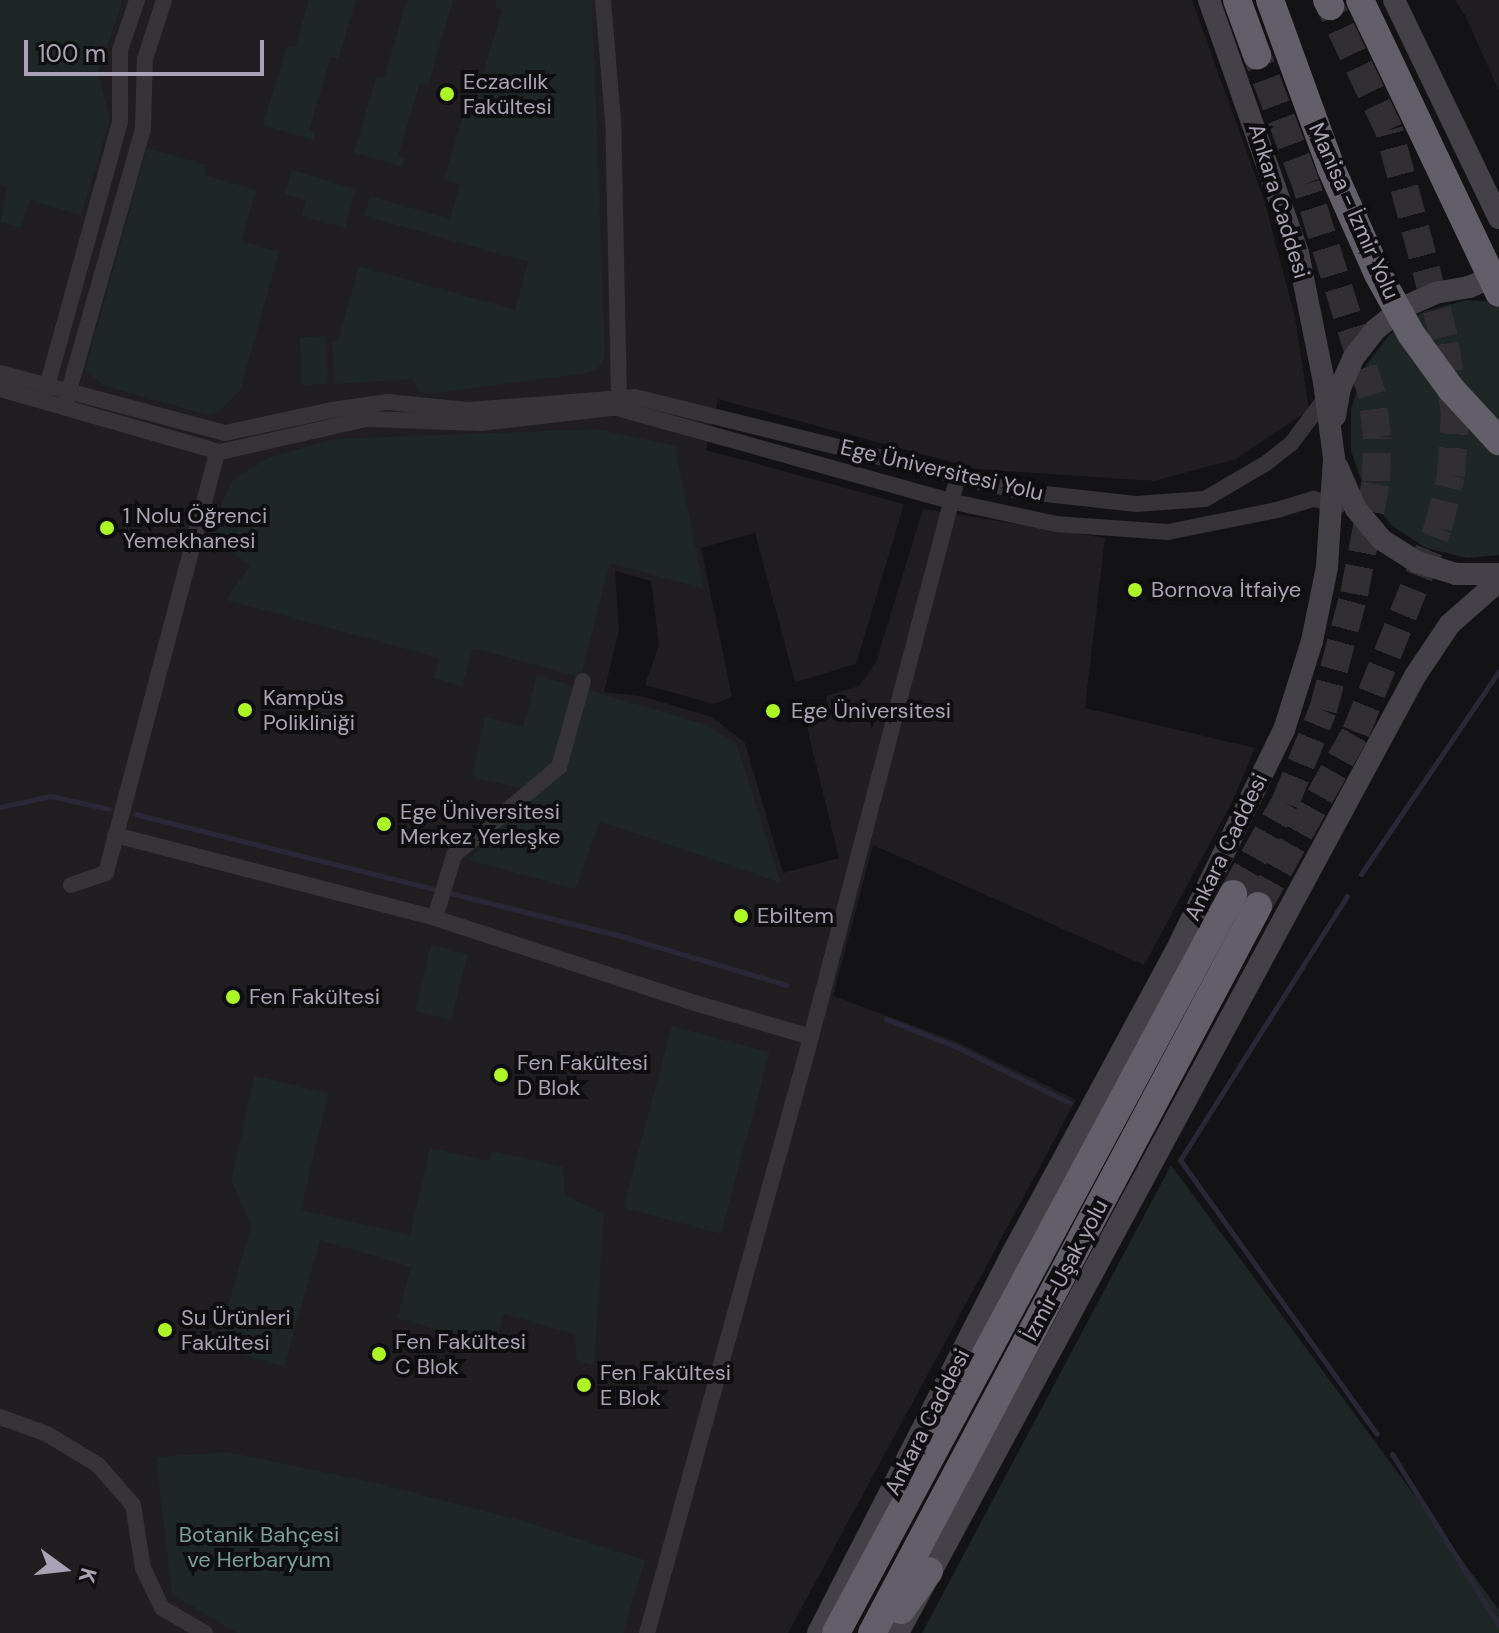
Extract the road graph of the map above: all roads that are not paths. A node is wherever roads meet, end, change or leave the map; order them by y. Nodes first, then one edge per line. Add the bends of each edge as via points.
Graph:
1 (137, 0) edge
2 (164, 0) edge
3 (603, 0) edge
4 (1209, 0) edge
5 (1237, 0) edge
6 (1270, 0) edge
7 (1360, 0) edge
8 (1394, 0) edge
9 (1257, 55) tunnel mouth
10 (1499, 218) edge
11 (1499, 274) edge
12 (1469, 287) junction
13 (1499, 291) edge
14 (1354, 357) junction
15 (0, 373) edge
16 (0, 389) edge
17 (45, 393) junction
18 (1326, 396) junction
19 (66, 399) junction
20 (618, 403) junction
21 (222, 432) junction
22 (1499, 441) edge
23 (217, 451) junction
24 (1334, 458) junction
25 (958, 476) junction
26 (949, 501) junction
27 (1332, 503) junction
28 (1356, 509) junction
29 (1499, 574) edge
30 (1499, 581) edge
31 (583, 681) dead end
32 (115, 835) junction
33 (71, 885) dead end
34 (1246, 900) joint
35 (435, 918) junction
36 (811, 1037) junction
37 (0, 1417) edge
38 (852, 1566) junction
39 (929, 1571) junction
40 (205, 1633) edge
41 (647, 1633) edge
42 (818, 1633) edge
43 (834, 1633) edge
44 (872, 1633) edge
45 (884, 1633) edge
46 (898, 1633) edge

1 - 17 street via 120,50 120,122
2 - 19 street via 145,59 143,129
3 - 20 street via 613,120
4 - 18 main road, Ankara Caddesi via 1298,253
5 - 9 highway
6 - 22 highway, Manisa - İzmir Yolu via 1331,168 1378,274 1411,334 1451,389
7 - 13 highway
8 - 10 main road
11 - 12 main road
12 - 13 main road
12 - 14 main road via 1435,293 1402,308
14 - 18 street, Ege Üniversitesi Yolu
14 - 24 main road via 1340,388
15 - 17 street
16 - 17 street
17 - 19 street
18 - 24 main road, Ankara Caddesi
18 - 25 street, Ege Üniversitesi Yolu via 1291,444 1205,499 1136,504 1018,491
19 - 21 street
19 - 23 street
20 - 21 street via 469,410 387,402
20 - 23 street via 481,423 367,419
20 - 25 street, Ege Üniversitesi Yolu via 635,397
20 - 26 street, Ege Üniversitesi Yolu
21 - 23 street via 208,440
23 - 32 street
24 - 27 main road, Ankara Caddesi
24 - 28 main road
25 - 26 street
26 - 27 street, Ege Üniversitesi Yolu via 1056,524 1168,532 1313,499
26 - 36 street
27 - 28 street, Ege Üniversitesi Yolu
27 - 38 main road, Ankara Caddesi via 1327,567 1312,641 1284,730 1175,953
28 - 29 main road via 1382,540 1417,562 1456,574
30 - 39 main road via 1450,624 1415,676
31 - 35 street via 559,767 454,855
32 - 33 street via 106,873
32 - 35 street
34 - 43 highway, Ankara Caddesi
34 - 44 highway, İzmir-Uşak yolu
35 - 36 street
36 - 41 street
37 - 40 street via 47,1434 98,1465 133,1505 143,1568 162,1608
38 - 42 main road, Ankara Caddesi
38 - 43 highway
39 - 45 highway
39 - 46 main road

